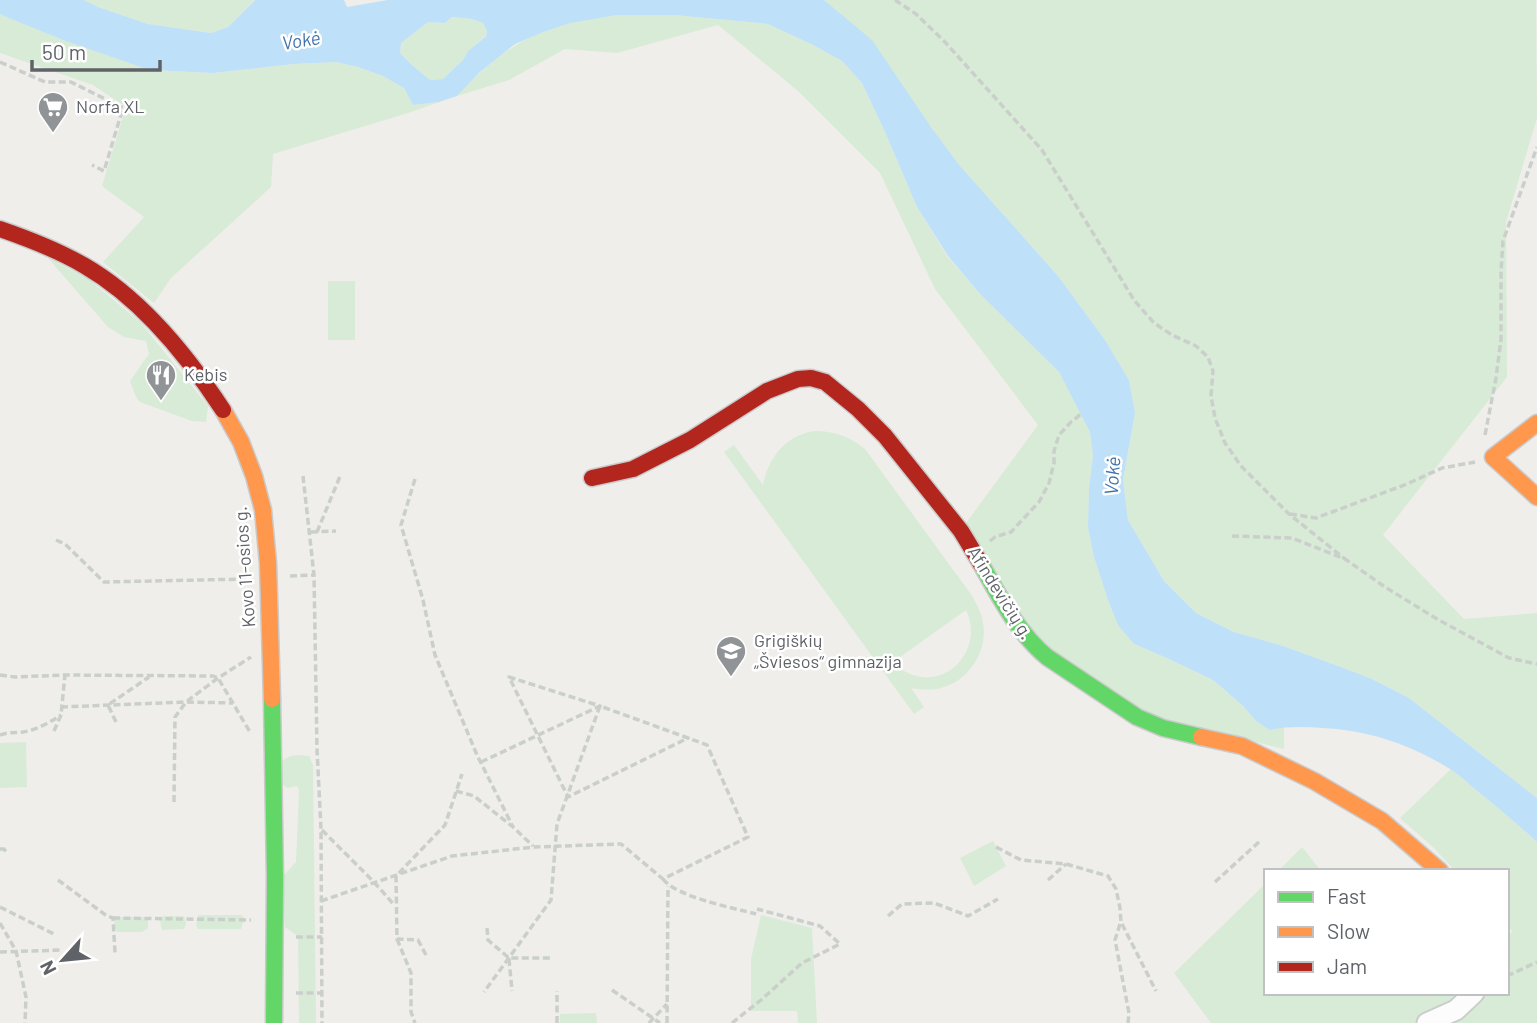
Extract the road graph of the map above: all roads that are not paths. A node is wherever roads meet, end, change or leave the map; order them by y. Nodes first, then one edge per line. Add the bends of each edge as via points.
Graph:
1 (0, 229) edge
2 (1537, 423) edge
3 (592, 478) dead end
4 (1537, 498) edge
5 (1438, 869) edge
6 (1472, 995) edge
7 (274, 1023) edge
8 (1427, 1023) edge

1 - 7 street, Kovo 11-osios g. via 94,272 132,302 176,346 224,410 255,481 263,509 268,578
2 - 4 street via 1493,457
3 - 5 street, Afindevičių g. via 633,469 690,440 767,391 798,379 825,382 885,436 961,531 1034,646 1137,717 1163,728 1242,746 1314,781 1382,821
6 - 8 street via 1456,1010

